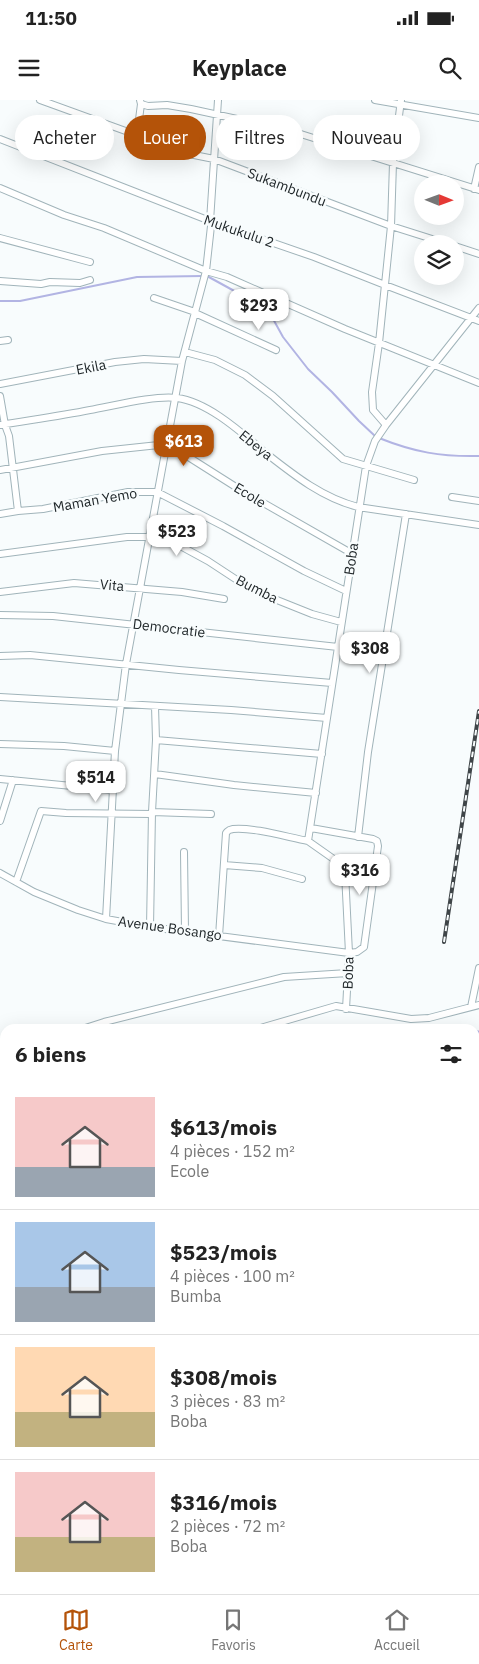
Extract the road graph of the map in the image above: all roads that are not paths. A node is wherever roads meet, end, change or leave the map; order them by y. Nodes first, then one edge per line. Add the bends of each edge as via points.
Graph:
1 (40, 100) edge
2 (218, 100) edge
3 (375, 100) edge
4 (140, 102) edge
5 (400, 102) edge
6 (139, 115) edge
7 (217, 115) edge
8 (216, 116) edge
9 (479, 118) edge
10 (124, 130) edge
11 (216, 130) edge
12 (303, 135) edge
13 (0, 139) edge
14 (206, 157) edge
15 (214, 159) junction
16 (393, 163) junction
17 (479, 167) edge
18 (0, 188) edge
19 (477, 190) edge
20 (210, 221) junction
21 (391, 226) junction
22 (420, 235) edge
23 (0, 238) edge
24 (464, 249) edge
25 (479, 254) edge
26 (90, 262) dead end
27 (206, 271) junction
28 (90, 280) dead end
29 (0, 281) edge
30 (385, 285) junction
31 (154, 298) dead end
32 (479, 308) edge
33 (195, 313) junction
34 (476, 320) edge
35 (8, 340) dead end
36 (0, 341) edge
37 (379, 343) junction
38 (276, 350) dead end
39 (186, 352) junction
40 (182, 361) junction
41 (434, 365) junction
42 (479, 383) edge
43 (0, 384) edge
44 (0, 396) edge
45 (175, 397) junction
46 (2, 425) edge
47 (386, 425) junction
48 (168, 444) junction
49 (366, 466) junction
50 (13, 467) junction
51 (0, 470) edge
52 (414, 480) dead end
53 (157, 492) junction
54 (452, 497) dead end
55 (479, 501) edge
56 (358, 507) junction
57 (18, 511) junction
58 (0, 514) edge
59 (406, 514) junction
60 (479, 525) edge
61 (150, 537) junction
62 (351, 553) junction
63 (0, 554) edge
64 (140, 588) junction
65 (346, 591) junction
66 (0, 592) edge
67 (224, 599) dead end
68 (0, 615) edge
69 (341, 622) junction
70 (133, 624) junction
71 (338, 647) junction
72 (0, 656) edge
73 (126, 664) junction
74 (332, 683) junction
75 (0, 697) edge
76 (120, 704) junction
77 (155, 706) junction
78 (327, 718) junction
79 (156, 740) junction
80 (0, 744) edge
81 (115, 751) junction
82 (322, 754) junction
83 (155, 774) junction
84 (0, 779) edge
85 (14, 780) junction
86 (113, 790) junction
87 (316, 793) junction
88 (152, 813) junction
89 (111, 814) junction
90 (211, 814) dead end
91 (0, 821) edge
92 (311, 828) junction
93 (358, 837) junction
94 (308, 841) junction
95 (184, 852) dead end
96 (224, 865) junction
97 (0, 874) edge
98 (302, 879) dead end
99 (16, 882) junction
100 (106, 919) junction
101 (150, 927) junction
102 (185, 931) junction
103 (219, 936) junction
104 (349, 953) junction
105 (479, 968) edge
106 (348, 973) junction
107 (479, 1005) edge
108 (471, 1007) junction
109 (346, 1009) junction
110 (98, 1024) edge
111 (274, 1024) edge

1 - 10 street, Sukambundu
2 - 7 street
3 - 5 street
4 - 6 street
4 - 8 street via 148,106 167,105
5 - 9 street
5 - 16 street
11 - 15 street
12 - 16 street
13 - 20 street, Mukukulu 2
14 - 15 street, Sukambundu
15 - 20 street
15 - 21 street, Sukambundu
16 - 19 street
16 - 21 street
17 - 19 street
18 - 27 street
20 - 27 street
20 - 30 street, Mukukulu 2
21 - 22 street, Sukambundu
21 - 30 street
23 - 26 street
24 - 25 street
27 - 33 street
27 - 37 street via 254,287
28 - 29 street via 41,284
30 - 34 street, Mukukulu 2
30 - 37 street
31 - 33 street
32 - 34 street, Boba
33 - 38 street
33 - 39 street
34 - 41 street, Boba
35 - 36 street
37 - 41 street
37 - 47 street via 373,401 374,410
39 - 40 street
39 - 49 street via 216,360 245,375 343,459
40 - 43 street, Ekila via 122,361
40 - 45 street
41 - 42 street
41 - 47 street, Boba
44 - 46 street
45 - 46 street, Ebeya
45 - 48 street
45 - 56 street, Ebeya via 194,403 233,426 318,492
46 - 50 street via 9,436
47 - 49 street, Boba
48 - 50 street via 102,451
48 - 53 street
48 - 62 street, Ecole
49 - 52 street
49 - 56 street, Boba
50 - 51 street
50 - 57 street
53 - 57 street, Maman Yemo via 128,492
53 - 61 street
53 - 65 street, Maman Yemo
54 - 55 street
56 - 59 street, Ebeya
56 - 62 street, Boba
57 - 58 street, Maman Yemo
59 - 60 street, Ebeya
59 - 93 street via 368,752
61 - 63 street, Bumba via 118,538
61 - 64 street
61 - 69 street, Bumba via 175,543 272,598
62 - 65 street, Boba
64 - 66 street, Vita via 74,583
64 - 67 street, Vita
64 - 70 street
65 - 69 street, Boba
68 - 70 street, Democratie via 45,615
69 - 71 street, Boba
70 - 71 street, Democratie
70 - 73 street
71 - 74 street, Boba
72 - 73 street via 30,655
73 - 74 street
73 - 76 street
74 - 78 street, Boba
75 - 76 street
76 - 77 street
76 - 81 street
77 - 78 street
77 - 79 street
78 - 82 street, Boba
79 - 82 street
79 - 83 street
80 - 81 street
81 - 86 street
82 - 87 street, Boba
83 - 87 street
83 - 88 street
84 - 85 street
85 - 86 street
85 - 91 street
86 - 89 street
87 - 92 street, Boba
88 - 89 street
88 - 90 street
88 - 101 street
89 - 99 street via 41,811
89 - 100 street
92 - 93 street
92 - 94 street, Boba
93 - 104 street via 373,839 378,846 364,947
94 - 96 street via 232,829 226,834
94 - 104 street, Boba via 335,860 345,873
95 - 102 street
96 - 98 street via 262,868
96 - 103 street
97 - 99 street, Avenue Bosango
99 - 100 street, Avenue Bosango
100 - 101 street, Avenue Bosango
101 - 102 street, Avenue Bosango
102 - 103 street, Avenue Bosango
103 - 104 street, Avenue Bosango
104 - 106 street, Boba
105 - 108 street
106 - 109 street, Boba
106 - 110 street via 284,977
107 - 108 street
108 - 109 street via 429,1018 411,1019
109 - 111 street via 336,1006

